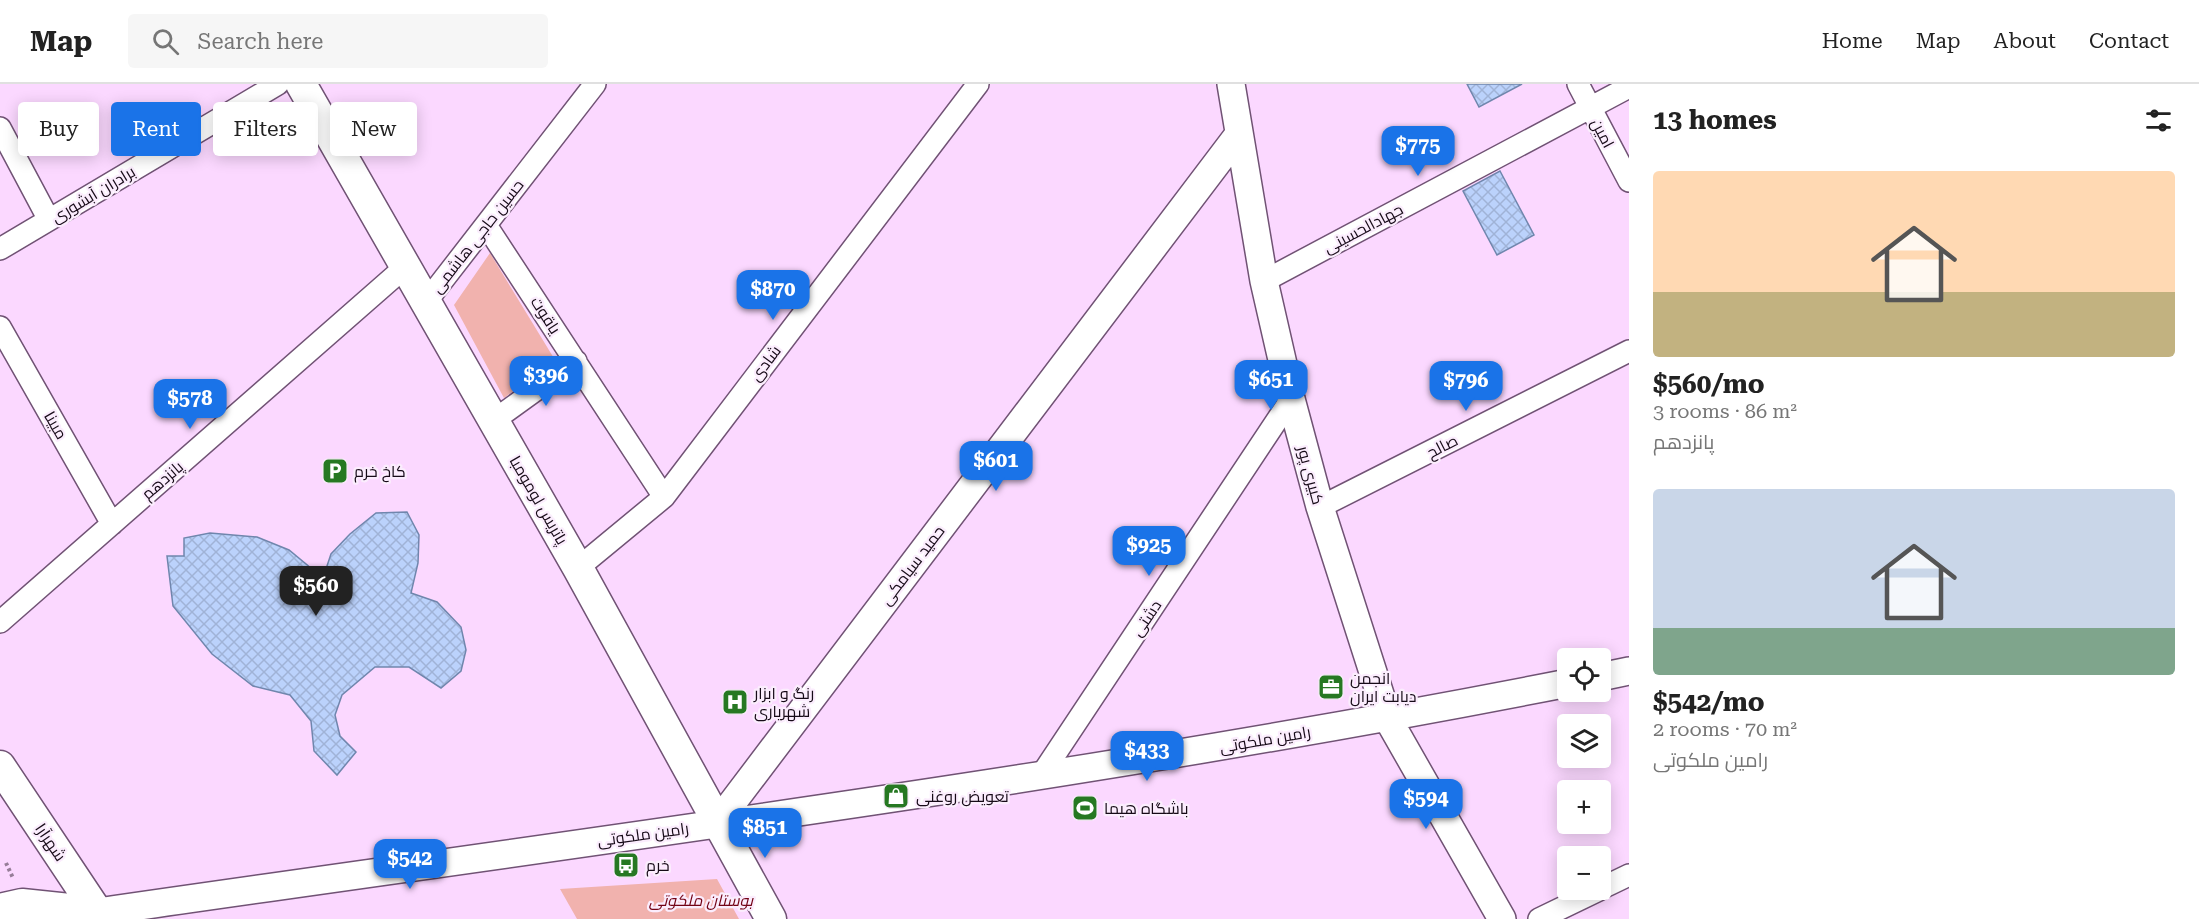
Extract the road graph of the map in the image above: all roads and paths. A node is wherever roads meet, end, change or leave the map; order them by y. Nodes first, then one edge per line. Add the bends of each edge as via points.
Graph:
1 (278, 84) edge
2 (300, 84) edge
3 (595, 84) edge
4 (978, 84) edge
5 (1231, 84) edge
6 (1578, 84) edge
7 (1629, 87) edge
8 (1590, 107) junction
9 (0, 128) edge
10 (1239, 134) junction
11 (1629, 181) edge
12 (49, 220) junction
13 (486, 225) junction
14 (0, 249) edge
15 (405, 267) junction
16 (1264, 280) junction
17 (426, 302) junction
18 (0, 327) edge
19 (1629, 351) edge
20 (576, 361) junction
21 (1291, 399) junction
22 (493, 421) junction
23 (664, 497) junction
24 (1320, 507) junction
25 (112, 524) junction
26 (578, 568) junction
27 (0, 622) edge
28 (1629, 671) edge
29 (1611, 675) edge
30 (1557, 685) edge
31 (1388, 719) junction
32 (1, 772) edge
33 (1040, 777) junction
34 (717, 824) junction
35 (6, 863) dead end
36 (1629, 875) edge
37 (1611, 884) edge
38 (17, 885) dead end
39 (1578, 900) edge
40 (0, 909) edge
41 (100, 916) edge
42 (771, 919) edge
43 (1502, 919) edge
44 (1539, 919) edge

1 - 12 street, برادران آبشوری
2 - 15 main road, پاتریس لومومبا
3 - 13 street, حسین حاجی هاشمی
4 - 23 street, شادی
5 - 10 street, کبیری پور
6 - 8 street, امین
7 - 8 street, جهادالحسینی
8 - 11 street, امین
8 - 16 street, جهادالحسینی
9 - 12 street
10 - 16 street, کبیری پور
10 - 34 street, حمید سیامکی
12 - 14 street, برادران آبشوری
13 - 17 street, حسین حاجی هاشمی
13 - 20 street, یاقوت
15 - 17 main road, پاتریس لومومبا
15 - 25 street, پانزدهم
16 - 21 street, کبیری پور
17 - 22 main road, پاتریس لومومبا
18 - 25 street, مبینا
19 - 24 street, صالح
20 - 22 street
20 - 23 street, یاقوت
21 - 24 street, کبیری پور
21 - 33 street, دشتی
22 - 26 main road, پاتریس لومومبا
23 - 26 street, شادی
24 - 31 street, کبیری پور
25 - 27 street, پانزدهم
26 - 34 main road, پاتریس لومومبا
28 - 29 street
30 - 31 street, رامین ملکوتی
31 - 33 street, رامین ملکوتی
31 - 43 street, کبیری پور
32 - 41 main road, شهرآرا
33 - 34 street, رامین ملکوتی
34 - 41 street, رامین ملکوتی
34 - 42 main road, پاتریس لومومبا
35 - 38 path
36 - 37 street
39 - 44 street
40 - 41 main road, رامین ملکوتی via 22,904

